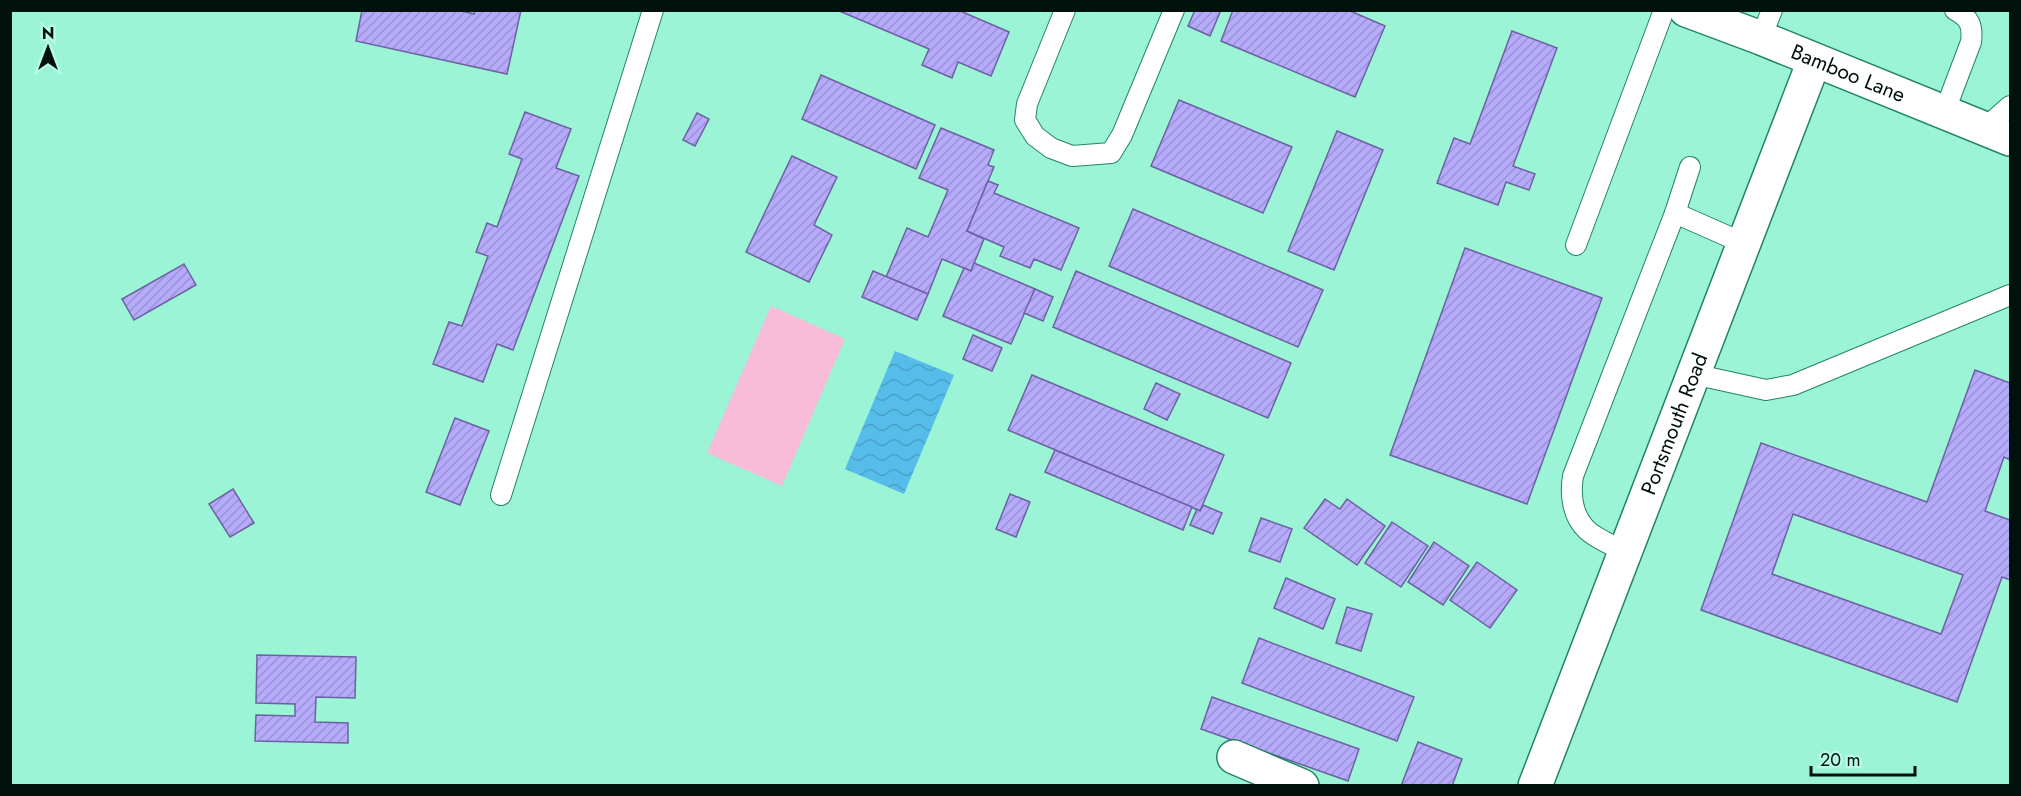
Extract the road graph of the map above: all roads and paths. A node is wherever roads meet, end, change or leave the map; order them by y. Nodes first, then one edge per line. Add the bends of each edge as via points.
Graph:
1 (653, 10) edge
2 (1065, 10) edge
3 (1174, 10) edge
4 (1664, 10) edge
5 (1686, 10) edge
6 (1955, 10) edge
7 (1767, 24) edge
8 (1814, 61) junction
9 (2010, 106) edge
10 (1944, 113) junction
11 (1997, 134) edge
12 (1690, 167) dead end
13 (1675, 213) junction
14 (1743, 243) junction
15 (1576, 245) dead end
16 (2010, 296) edge
17 (1693, 374) junction
18 (501, 495) dead end
19 (1625, 552) junction
20 (1234, 757) dead end
21 (1302, 786) edge
22 (1535, 786) edge

1 - 18 lane
2 - 3 lane via 1027,104 1025,120 1035,136 1051,148 1072,156 1092,156 1111,153 1122,135
4 - 15 lane
5 - 7 street, Bamboo Lane
6 - 10 lane via 1965,16 1972,31 1971,42
7 - 8 street, Bamboo Lane
8 - 10 street, Bamboo Lane
8 - 14 street, Portsmouth Road
9 - 11 lane
10 - 11 street, Bamboo Lane
12 - 13 lane
13 - 14 lane
13 - 19 lane via 1573,476 1570,494 1587,530
14 - 17 street, Portsmouth Road
16 - 17 lane via 1792,385 1766,390
17 - 19 street, Portsmouth Road
19 - 22 street, Portsmouth Road
20 - 21 street

